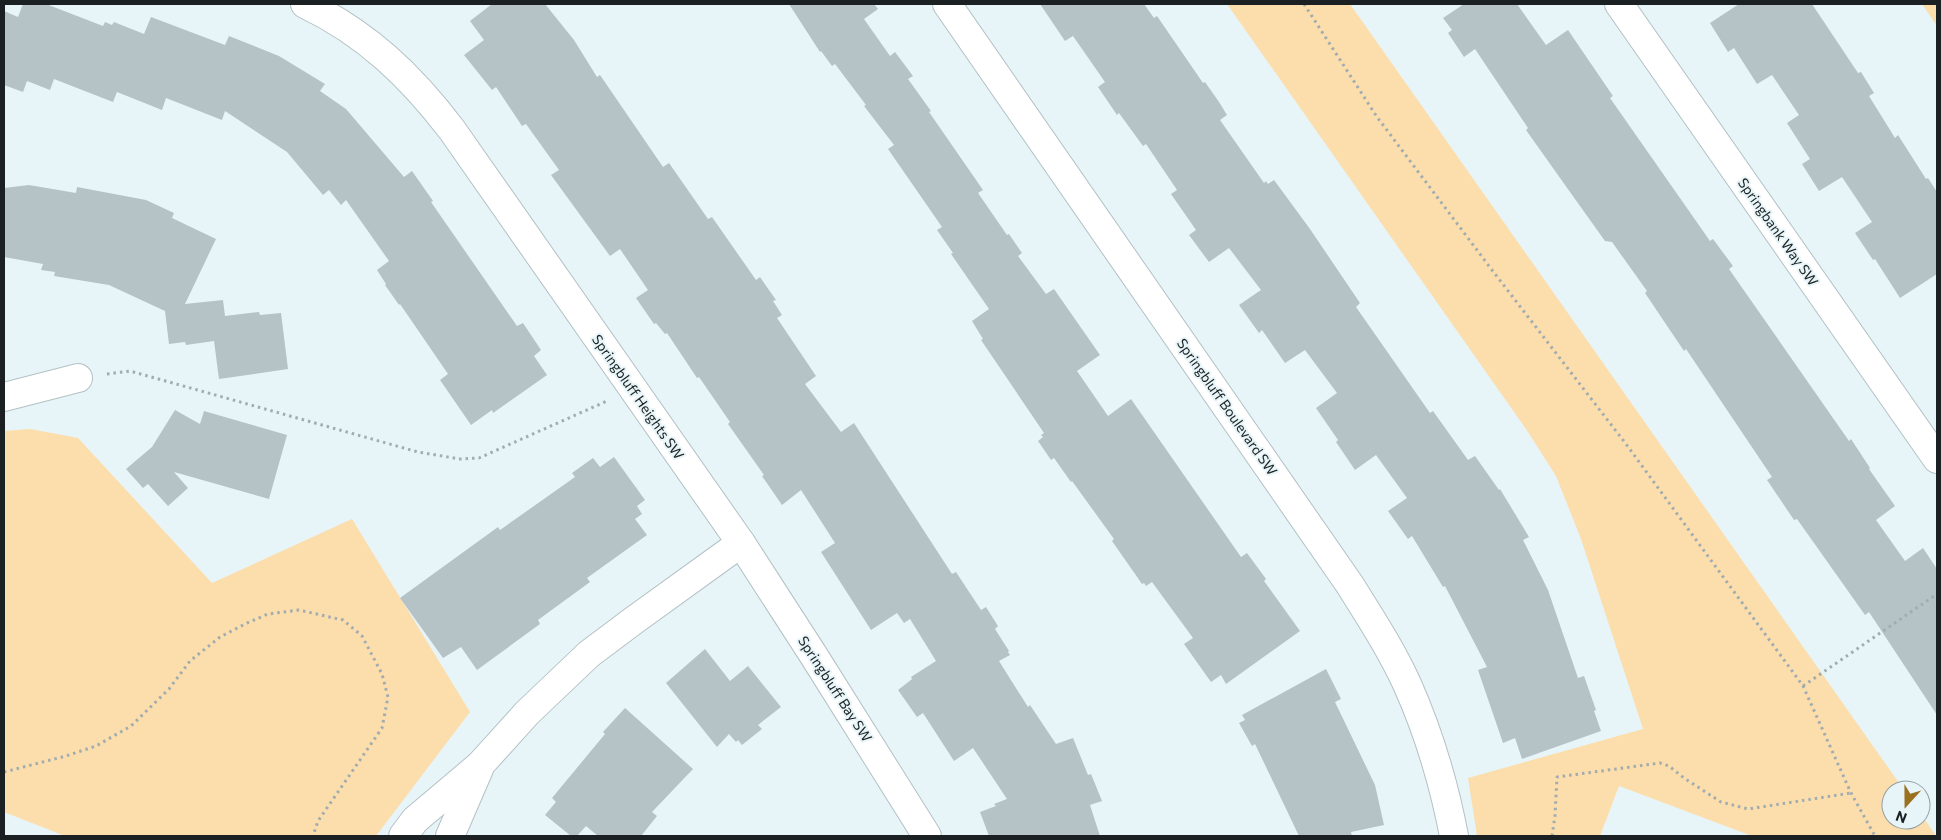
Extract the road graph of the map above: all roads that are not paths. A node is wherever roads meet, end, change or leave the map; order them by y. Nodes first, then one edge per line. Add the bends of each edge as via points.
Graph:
1 (305, 4) edge
2 (947, 4) edge
3 (1619, 4) edge
4 (78, 378) road end
5 (4, 397) edge
6 (1937, 459) edge
7 (740, 544) junction
8 (480, 765) junction
9 (403, 836) edge
10 (450, 836) edge
11 (927, 836) edge
12 (1454, 836) edge

1 - 7 street, Springbluff Heights SW via 344,25 373,46 427,97
2 - 12 street, Springbluff Boulevard SW via 1345,576 1407,684 1436,758
3 - 6 street, Springbank Way SW
4 - 5 street
7 - 8 street via 589,654
7 - 11 street, Springbluff Bay SW via 825,672
8 - 9 street via 415,820
8 - 10 street

